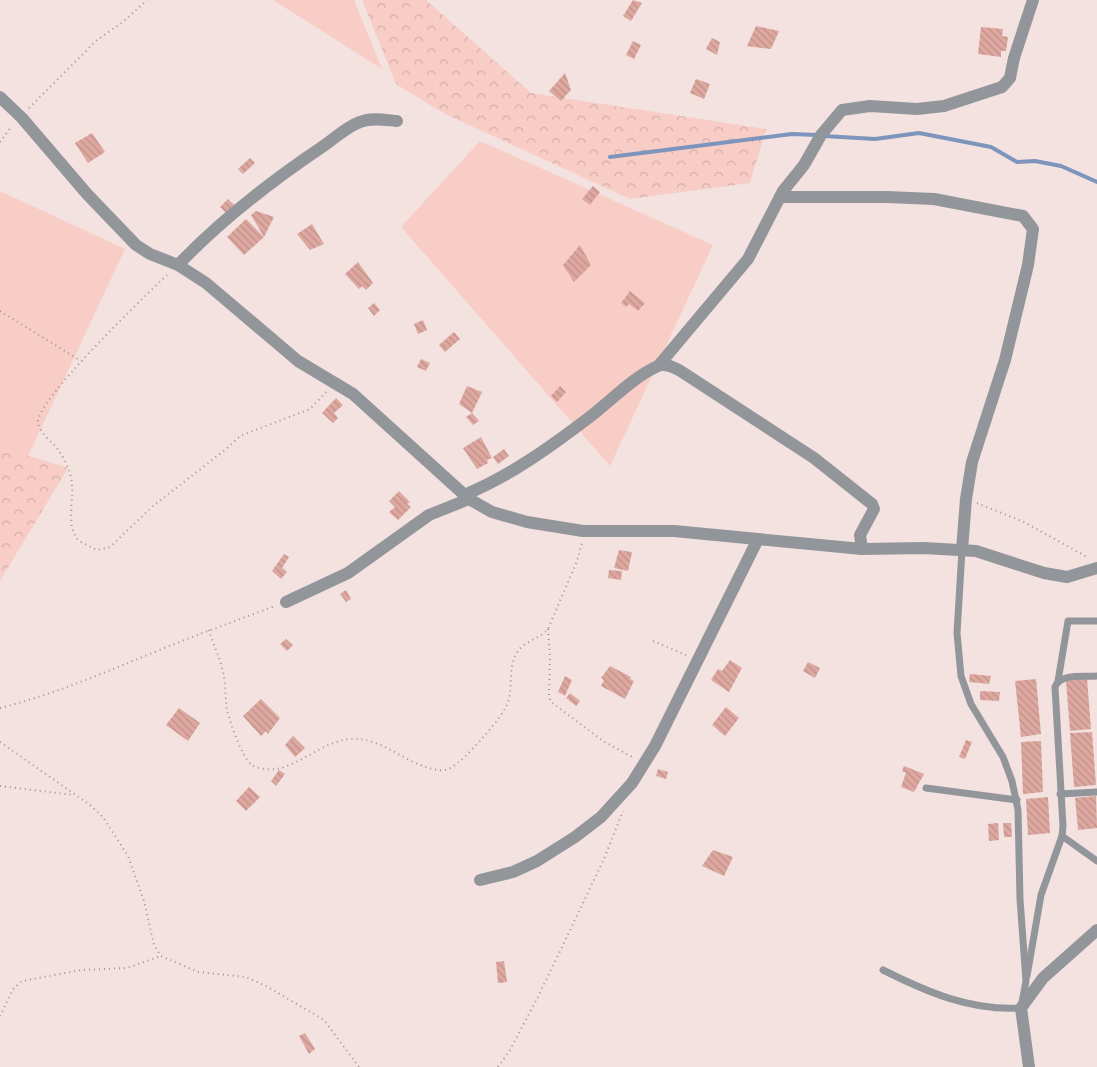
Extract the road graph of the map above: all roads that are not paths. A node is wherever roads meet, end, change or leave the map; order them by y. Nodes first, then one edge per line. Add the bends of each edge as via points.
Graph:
1 (1033, 0) edge
2 (0, 97) edge
3 (398, 121) dead end
4 (780, 197) junction
5 (178, 265) junction
6 (659, 365) junction
7 (466, 497) junction
8 (758, 539) junction
9 (862, 549) junction
10 (962, 550) junction
11 (1094, 563) edge
12 (286, 602) road end
13 (1097, 621) edge
14 (1097, 676) edge
15 (1058, 681) junction
16 (926, 788) dead end
17 (1097, 792) edge
18 (1060, 794) junction
19 (1017, 800) junction
20 (1062, 836) junction
21 (1097, 861) edge
22 (480, 880) dead end
23 (1097, 930) edge
24 (883, 970) dead end
25 (1026, 981) junction
26 (1021, 1008) junction
27 (1029, 1067) edge

1 - 4 street via 1010,78 1005,85 944,106 917,109 870,106 842,110
2 - 5 street via 136,245
3 - 5 street via 371,119 348,128 289,168 204,238
4 - 6 street via 748,259
4 - 10 street via 934,199 1023,216 1033,229 1028,265 1005,360 972,462
5 - 7 street via 206,283 298,360 353,394
6 - 7 street via 534,455
6 - 9 street via 666,364 687,375 814,458 872,504 874,509 860,535
7 - 8 street via 492,512 556,528 674,531
7 - 12 street via 429,515 348,573
8 - 9 street
8 - 22 street via 645,764 632,783 612,806 574,837 537,861 513,872
9 - 10 street
10 - 11 street via 976,551 1060,576 1075,576
10 - 19 lane via 957,633 961,676 971,704 1002,757
13 - 15 lane via 1068,621
14 - 15 lane
15 - 18 lane via 1054,691
16 - 19 lane
17 - 18 lane
18 - 20 lane
19 - 25 lane
20 - 21 lane
20 - 25 lane via 1041,894
23 - 26 street via 1044,978
24 - 26 lane via 958,1002 993,1008
25 - 26 lane
26 - 27 street

